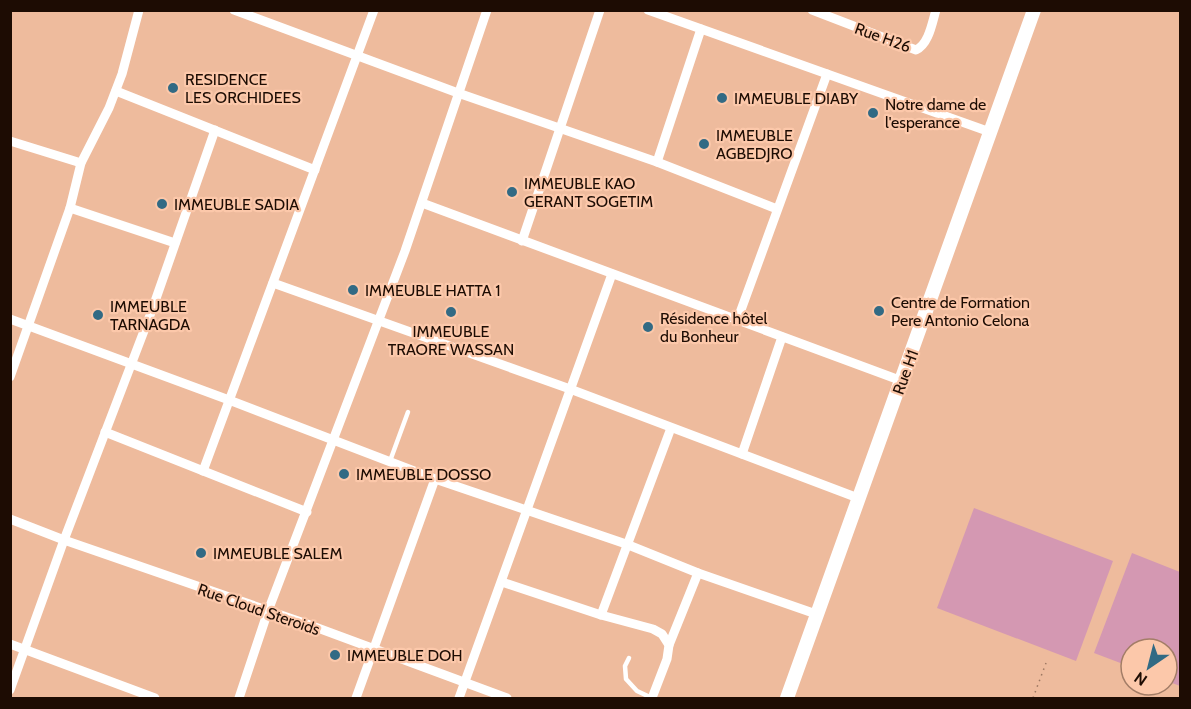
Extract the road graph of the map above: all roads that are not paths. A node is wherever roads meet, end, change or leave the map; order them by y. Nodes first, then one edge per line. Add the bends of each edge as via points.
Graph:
1 (140, 10) edge
2 (234, 10) edge
3 (375, 10) edge
4 (487, 10) edge
5 (600, 10) edge
6 (648, 10) edge
7 (812, 10) edge
8 (936, 10) edge
9 (1034, 10) edge
10 (835, 14) edge
11 (702, 30) junction
12 (358, 55) junction
13 (827, 74) junction
14 (116, 91) junction
15 (458, 93) junction
16 (559, 127) junction
17 (215, 130) junction
18 (990, 132) junction
19 (11, 142) edge
20 (657, 162) junction
21 (81, 163) junction
22 (315, 170) junction
23 (422, 202) junction
24 (70, 208) junction
25 (777, 209) junction
26 (522, 241) junction
27 (175, 243) junction
28 (612, 274) junction
29 (273, 282) junction
30 (10, 319) edge
31 (378, 320) junction
32 (737, 321) junction
33 (30, 326) junction
34 (782, 338) junction
35 (131, 364) junction
36 (10, 377) edge
37 (902, 381) junction
38 (570, 389) junction
39 (229, 400) junction
40 (408, 412) dead end
41 (671, 428) junction
42 (105, 432) junction
43 (334, 440) junction
44 (742, 454) junction
45 (390, 461) junction
46 (203, 471) junction
47 (435, 479) junction
48 (858, 498) junction
49 (527, 510) junction
50 (307, 512) junction
51 (10, 519) edge
52 (64, 540) junction
53 (626, 544) junction
54 (698, 573) junction
55 (502, 582) junction
56 (268, 611) junction
57 (816, 614) junction
58 (601, 615) junction
59 (10, 644) edge
60 (669, 645) junction
61 (24, 649) junction
62 (374, 650) junction
63 (629, 658) dead end
64 (465, 682) junction
65 (10, 690) edge
66 (652, 698) edge
67 (155, 699) edge
68 (239, 699) edge
69 (356, 699) edge
70 (459, 699) edge
71 (507, 699) edge
72 (787, 699) edge

1 - 14 street
2 - 12 street
3 - 12 street
4 - 15 street
5 - 16 street
6 - 11 street
7 - 10 street, Rue H26
8 - 10 street, Rue H26 via 926,39 916,50
9 - 18 street, Rue H1
11 - 13 street
11 - 20 street
12 - 15 street
12 - 22 street
13 - 18 street
13 - 25 street
14 - 17 street
14 - 21 street
15 - 16 street
15 - 23 street
16 - 20 street
16 - 26 street
17 - 22 street
17 - 27 street
18 - 37 street, Rue H1
19 - 21 street
20 - 25 street
21 - 24 street
22 - 29 street
23 - 26 street
23 - 31 street
24 - 27 street
24 - 33 street
25 - 32 street
26 - 28 street
27 - 35 street
28 - 32 street
28 - 38 street
29 - 31 street
29 - 39 street
30 - 33 street
31 - 38 street
31 - 43 street
32 - 34 street
33 - 35 street
33 - 36 street
34 - 37 street
34 - 44 street
35 - 39 street
35 - 42 street
37 - 48 street, Rue H1
38 - 41 street
38 - 49 street
39 - 43 street
39 - 46 street
40 - 45 lane
41 - 44 street
41 - 53 street
42 - 46 street
42 - 52 street
43 - 45 street
43 - 50 street
44 - 48 street
45 - 47 street
46 - 50 street
47 - 49 street
47 - 62 street
48 - 57 street, Rue H1
49 - 53 street
49 - 55 street
50 - 56 street
51 - 52 street, Rue Cloud Steroids
52 - 56 street, Rue Cloud Steroids
52 - 61 street
53 - 54 street
53 - 58 street
54 - 57 street
54 - 60 street
55 - 58 street
55 - 64 street
56 - 62 street, Rue Cloud Steroids
56 - 68 street
57 - 72 street, Rue H1
58 - 60 street via 653,629 663,634
59 - 61 street
60 - 66 street
61 - 65 street
61 - 67 street
62 - 64 street, Rue Cloud Steroids
62 - 69 street
63 - 66 lane via 626,679 637,691
64 - 70 street
64 - 71 street, Rue Cloud Steroids

